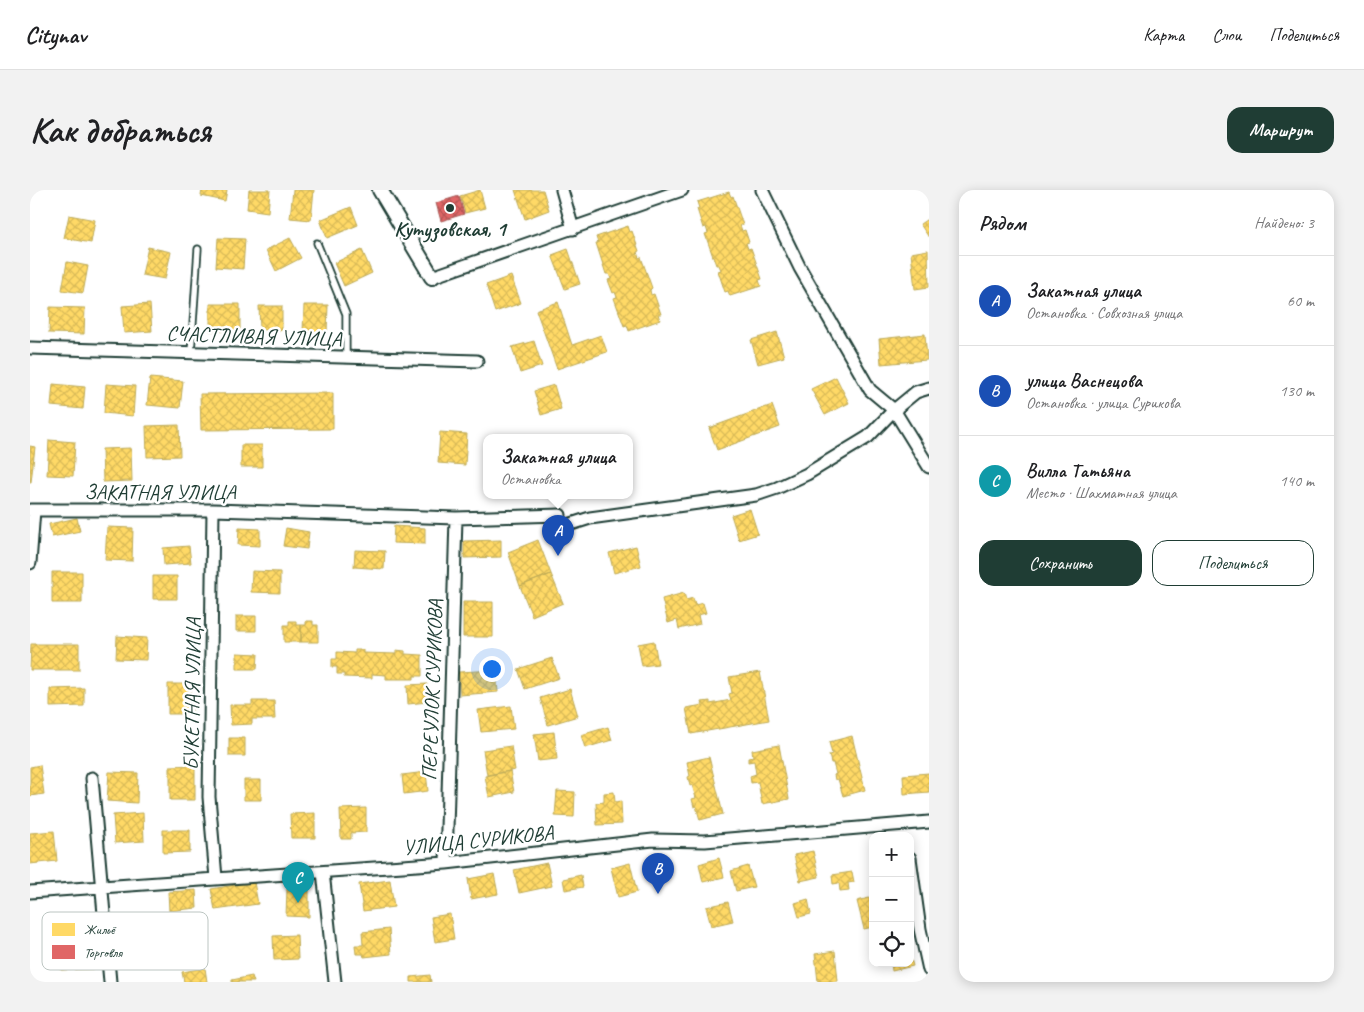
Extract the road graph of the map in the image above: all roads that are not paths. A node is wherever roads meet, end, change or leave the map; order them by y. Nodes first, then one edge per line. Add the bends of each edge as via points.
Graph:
1 (380, 190) edge
2 (562, 190) edge
3 (682, 190) edge
4 (762, 190) edge
5 (574, 228) junction
6 (316, 243) dead end
7 (198, 249) dead end
8 (432, 277) joint
9 (30, 348) edge
10 (191, 353) junction
11 (346, 358) junction
12 (477, 361) dead end
13 (929, 388) edge
14 (894, 410) junction
15 (929, 467) edge
16 (32, 510) edge
17 (213, 510) junction
18 (560, 515) dead end
19 (456, 518) junction
20 (565, 526) dead end
21 (30, 563) edge
22 (92, 778) dead end
23 (929, 822) edge
24 (906, 830) edge
25 (446, 862) junction
26 (323, 872) junction
27 (913, 877) edge
28 (216, 878) junction
29 (102, 888) junction
30 (30, 892) edge
31 (104, 912) edge
32 (929, 970) edge
33 (335, 982) edge

1 - 8 street
2 - 5 street
3 - 5 street
4 - 14 street via 800,268 870,390
5 - 8 street
6 - 11 lane via 346,314
7 - 10 lane
9 - 10 street, СЧАСТЛИВАЯ УЛИЦА
10 - 11 street, СЧАСТЛИВАЯ УЛИЦА
11 - 12 street, СЧАСТЛИВАЯ УЛИЦА
13 - 14 street via 916,392
14 - 15 street
14 - 20 street via 868,437 777,488 756,495 590,518
16 - 17 street, ЗАКАТНАЯ УЛИЦА
16 - 21 street
17 - 19 street, ЗАКАТНАЯ УЛИЦА
17 - 28 street, БУКЕТНАЯ УЛИЦА via 209,797
18 - 19 street, ЗАКАТНАЯ УЛИЦА
19 - 25 street, ПЕРЕУЛОК СУРИКОВА
22 - 29 street
23 - 24 street, УЛИЦА СУРИКОВА
24 - 25 street, УЛИЦА СУРИКОВА via 705,842 654,840
25 - 26 street, УЛИЦА СУРИКОВА
26 - 28 street, УЛИЦА СУРИКОВА
26 - 33 street
27 - 32 street
28 - 29 street, УЛИЦА СУРИКОВА
29 - 30 street, УЛИЦА СУРИКОВА
29 - 31 street

